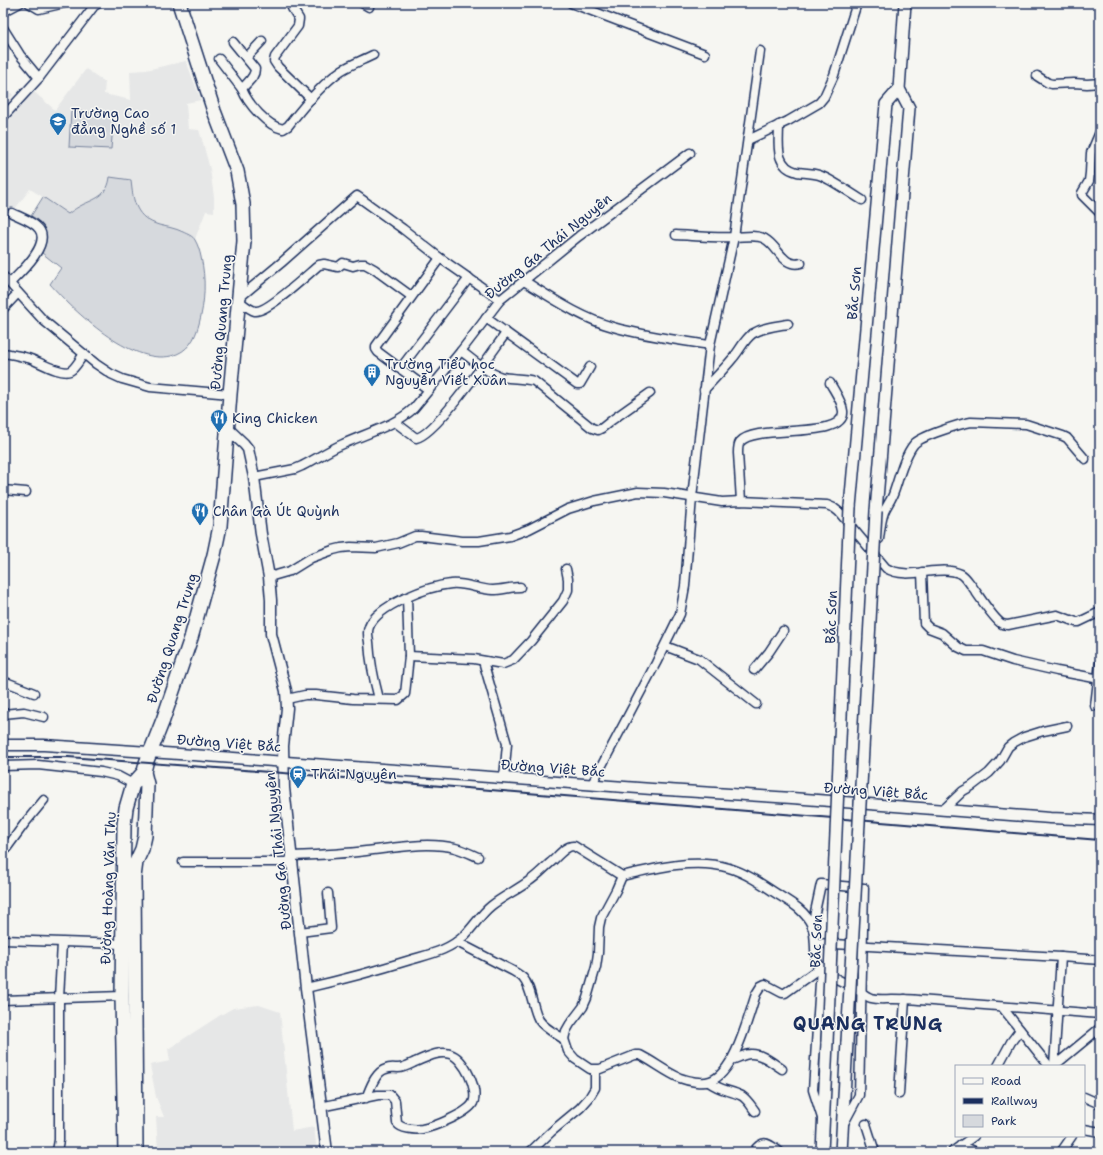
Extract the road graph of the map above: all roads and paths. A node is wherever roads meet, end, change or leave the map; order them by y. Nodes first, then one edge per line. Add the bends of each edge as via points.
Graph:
1 (20, 3) edge
2 (30, 3) edge
3 (66, 3) edge
4 (99, 3) edge
5 (179, 3) edge
6 (292, 3) edge
7 (571, 3) edge
8 (857, 3) edge
9 (905, 3) edge
10 (3, 12) edge
11 (3, 28) edge
12 (262, 41) dead end
13 (233, 42) dead end
14 (760, 51) dead end
15 (705, 54) dead end
16 (373, 55) dead end
17 (246, 58) junction
18 (218, 59) dead end
19 (1037, 76) dead end
20 (39, 78) junction
21 (1100, 83) edge
22 (242, 89) junction
23 (899, 89) junction
24 (311, 99) junction
25 (3, 117) edge
26 (778, 125) junction
27 (1100, 132) edge
28 (748, 140) junction
29 (690, 153) dead end
30 (862, 200) dead end
31 (12, 213) dead end
32 (1100, 213) edge
33 (676, 235) dead end
34 (734, 237) junction
35 (440, 258) junction
36 (801, 263) dead end
37 (3, 276) edge
38 (469, 278) junction
39 (524, 281) junction
40 (10, 283) junction
41 (18, 293) junction
42 (412, 296) junction
43 (239, 299) junction
44 (500, 300) junction
45 (3, 309) edge
46 (486, 318) junction
47 (788, 324) dead end
48 (506, 333) junction
49 (710, 345) junction
50 (461, 351) junction
51 (3, 353) edge
52 (84, 354) junction
53 (481, 366) junction
54 (590, 367) dead end
55 (400, 369) junction
56 (830, 383) dead end
57 (429, 390) junction
58 (704, 390) junction
59 (650, 393) dead end
60 (230, 394) junction
61 (395, 422) junction
62 (227, 428) junction
63 (1085, 459) dead end
64 (254, 477) junction
65 (3, 490) edge
66 (26, 492) dead end
67 (692, 497) junction
68 (740, 501) junction
69 (878, 560) junction
70 (566, 569) dead end
71 (922, 572) junction
72 (269, 577) junction
73 (520, 587) dead end
74 (407, 597) junction
75 (1100, 612) edge
76 (783, 631) dead end
77 (665, 646) junction
78 (409, 656) junction
79 (483, 661) junction
80 (1100, 663) edge
81 (754, 670) dead end
82 (1099, 679) edge
83 (3, 682) edge
84 (34, 693) dead end
85 (287, 699) junction
86 (379, 699) junction
87 (756, 704) dead end
88 (1095, 706) dead end
89 (3, 714) edge
90 (44, 718) dead end
91 (1067, 726) dead end
92 (3, 743) edge
93 (283, 761) junction
94 (3, 766) edge
95 (147, 768) junction
96 (504, 778) junction
97 (133, 784) junction
98 (592, 784) junction
99 (44, 800) dead end
100 (943, 810) junction
101 (1100, 820) edge
102 (3, 853) edge
103 (478, 857) dead end
104 (292, 859) junction
105 (183, 862) dead end
106 (622, 876) junction
107 (328, 893) dead end
108 (812, 926) junction
109 (300, 932) junction
110 (3, 940) edge
111 (457, 942) junction
112 (62, 943) junction
113 (816, 943) junction
114 (122, 944) junction
115 (863, 946) junction
116 (1061, 957) junction
117 (1100, 960) edge
118 (821, 967) junction
119 (306, 988) junction
120 (861, 992) junction
121 (122, 996) junction
122 (59, 998) junction
123 (905, 999) junction
124 (3, 1000) edge
125 (1002, 1007) junction
126 (1057, 1010) junction
127 (1100, 1014) edge
128 (1100, 1028) edge
129 (1020, 1030) junction
130 (564, 1039) junction
131 (732, 1060) junction
132 (999, 1065) edge
133 (1048, 1065) edge
134 (1054, 1065) edge
135 (1055, 1065) edge
136 (782, 1069) dead end
137 (595, 1070) junction
138 (710, 1082) junction
139 (130, 1088) junction
140 (899, 1094) dead end
141 (1085, 1097) edge
142 (366, 1098) junction
143 (1100, 1104) edge
144 (320, 1107) junction
145 (755, 1111) dead end
146 (823, 1123) junction
147 (866, 1124) dead end
148 (843, 1126) junction
149 (1085, 1129) edge
150 (1100, 1132) edge
151 (973, 1137) edge
152 (1071, 1137) edge
153 (961, 1145) junction
154 (538, 1149) edge
155 (3, 1152) edge
156 (7, 1152) edge
157 (54, 1152) edge
158 (125, 1152) edge
159 (136, 1152) edge
160 (327, 1152) edge
161 (530, 1152) edge
162 (753, 1152) edge
163 (780, 1152) edge
164 (822, 1152) edge
165 (842, 1152) edge
166 (875, 1152) edge
167 (952, 1152) edge
168 (976, 1152) edge
169 (1061, 1152) edge

1 - 10 street
2 - 3 street via 39,10
4 - 20 street
5 - 43 main road, Đường Quang Trung via 237,171 243,204 244,241
6 - 24 street via 292,8 299,19 298,26 274,61
7 - 15 street
8 - 26 street via 834,75 824,97 818,103
9 - 23 main road
11 - 20 street
12 - 17 street
13 - 17 street
14 - 28 street
16 - 24 street via 342,70
17 - 22 street via 255,69 255,74
18 - 22 street
19 - 21 street via 1052,84
20 - 25 street
22 - 24 street via 250,104 264,118 277,128 283,129
23 - 146 main road, Bắc Sơn, bridge via 886,104 850,507
23 - 148 main road, bridge via 909,108 876,511
26 - 28 street
26 - 30 street via 779,154 786,167 796,172 822,176
27 - 32 street via 1091,153 1089,181 1082,192 1082,196
28 - 34 street
29 - 39 street, Đường Ga Thái Nguyên
31 - 40 street via 36,226 42,236 36,253
33 - 34 street
34 - 36 street via 765,238 790,263
34 - 49 street
35 - 38 street
35 - 42 street
35 - 43 street via 357,196
37 - 40 street
38 - 44 street
38 - 55 street
39 - 44 street, Đường Ga Thái Nguyên
39 - 49 street via 578,313 612,327
40 - 41 street
41 - 45 street
41 - 52 street via 42,320
42 - 43 street via 365,264 353,266 343,263 338,267 324,264 319,266 275,302 258,310 253,310
42 - 55 street via 376,346 378,352
43 - 60 main road, Đường Quang Trung
44 - 46 street, Đường Ga Thái Nguyên
46 - 48 street
46 - 50 street, Đường Ga Thái Nguyên
47 - 58 street via 763,329 752,335
48 - 53 street
48 - 54 street via 577,384 580,384
49 - 58 street
50 - 53 street
50 - 57 street, Đường Ga Thái Nguyên
51 - 52 street via 27,358 66,372 71,371
52 - 60 street via 111,374 134,383 150,387
53 - 59 street via 502,377 534,381 592,428 598,430
53 - 61 street via 451,406 419,438
55 - 57 street
56 - 68 street via 842,404 844,412 840,421 827,427 756,433 740,442
57 - 61 street, Đường Ga Thái Nguyên via 407,414
58 - 67 street
60 - 62 main road, Đường Quang Trung
61 - 64 street, Đường Ga Thái Nguyên via 342,444 296,469
62 - 64 street, Đường Ga Thái Nguyên via 248,449
62 - 95 main road, Đường Quang Trung via 220,526 214,555 191,638
63 - 69 street via 1067,438 1026,424 971,422 919,441 911,449 885,510 878,541
64 - 72 street, Đường Ga Thái Nguyên
65 - 66 street
67 - 68 street via 722,502
67 - 72 street via 664,492 638,492 587,503 568,509 529,530 479,541 466,542 415,536 376,548 341,548 316,556 290,571
67 - 77 street via 680,614
68 - 69 street via 830,506 839,512
69 - 71 street via 896,573
70 - 79 street via 568,590 563,601 522,651 513,660 503,664
71 - 75 street via 944,571 964,575 1002,624 1057,615 1079,622
71 - 82 street via 924,623 942,633 961,650 983,651 1013,661
72 - 85 street, Đường Ga Thái Nguyên via 271,634
73 - 74 street via 493,590 452,584
74 - 78 street
74 - 86 street via 376,616 369,626 371,665
76 - 81 street
77 - 87 street via 699,659
77 - 98 street
78 - 79 street
78 - 86 street via 405,694 398,700
79 - 96 street via 507,744
80 - 82 street
82 - 88 street
83 - 84 street
85 - 86 street via 305,695
85 - 93 street, Đường Ga Thái Nguyên
89 - 90 street via 24,712
91 - 100 street via 1043,730 1013,743 989,773 963,791
92 - 95 street, Đường Việt Bắc via 44,745
93 - 95 street, Đường Việt Bắc
93 - 96 street, Đường Việt Bắc
93 - 104 street, Đường Ga Thái Nguyên
94 - 97 street via 38,765 101,772 118,776
95 - 97 main road, Đường Hoàng Văn Thụ
95 - 139 main road, Đường Hoàng Văn Thụ via 145,836 134,877
96 - 98 street, Đường Việt Bắc
97 - 114 main road, Đường Hoàng Văn Thụ via 124,825
98 - 100 street, Đường Việt Bắc
99 - 102 street
100 - 101 street, Đường Việt Bắc
103 - 104 street via 457,848 433,845
104 - 105 street
104 - 109 street, Đường Ga Thái Nguyên
106 - 108 street via 656,868 701,864 730,868 794,904
106 - 111 street via 574,846 567,847 530,880 490,906
106 - 130 street via 601,918 596,967 587,998 566,1031
107 - 109 street via 331,928
108 - 113 street
108 - 115 street via 821,884 864,888
109 - 119 street, Đường Ga Thái Nguyên
110 - 112 street
111 - 119 street via 431,954
111 - 130 street via 513,970 524,979 539,1020
112 - 114 street
112 - 122 street
113 - 115 street
113 - 118 street via 816,958
114 - 121 main road, Đường Hoàng Văn Thụ
115 - 116 street
115 - 120 street
116 - 117 street
116 - 126 street
118 - 120 street via 838,980
118 - 131 street via 785,993 765,984 761,986
118 - 146 street via 813,1090
119 - 144 street, Đường Ga Thái Nguyên
120 - 123 street via 878,999
120 - 148 street via 859,1096
121 - 122 street
121 - 139 main road, Đường Hoàng Văn Thụ
122 - 124 street
122 - 157 street via 59,1140
123 - 125 street
123 - 140 street
125 - 126 street
125 - 129 street
126 - 127 street
126 - 134 street
128 - 135 street
129 - 132 street
129 - 133 street
130 - 137 street via 568,1051 575,1059
131 - 136 street via 753,1054
131 - 138 street via 724,1072
137 - 138 street via 640,1054 682,1079
137 - 154 street via 595,1088 589,1098 551,1132
138 - 145 street via 718,1088 742,1096
139 - 158 main road, Đường Hoàng Văn Thụ
139 - 159 main road, Đường Hoàng Văn Thụ
141 - 143 street
142 - 142 street via 390,1095 395,1101 398,1125 422,1129 461,1114 473,1103 475,1096 463,1066 454,1056 445,1053 404,1067 385,1069 375,1078
142 - 144 street
144 - 160 street, Đường Ga Thái Nguyên
146 - 164 main road, Bắc Sơn
147 - 166 street
148 - 165 main road
149 - 150 street
151 - 153 street
152 - 169 street
153 - 167 street
153 - 168 street
154 - 161 street
155 - 156 street
162 - 163 street via 765,1143

